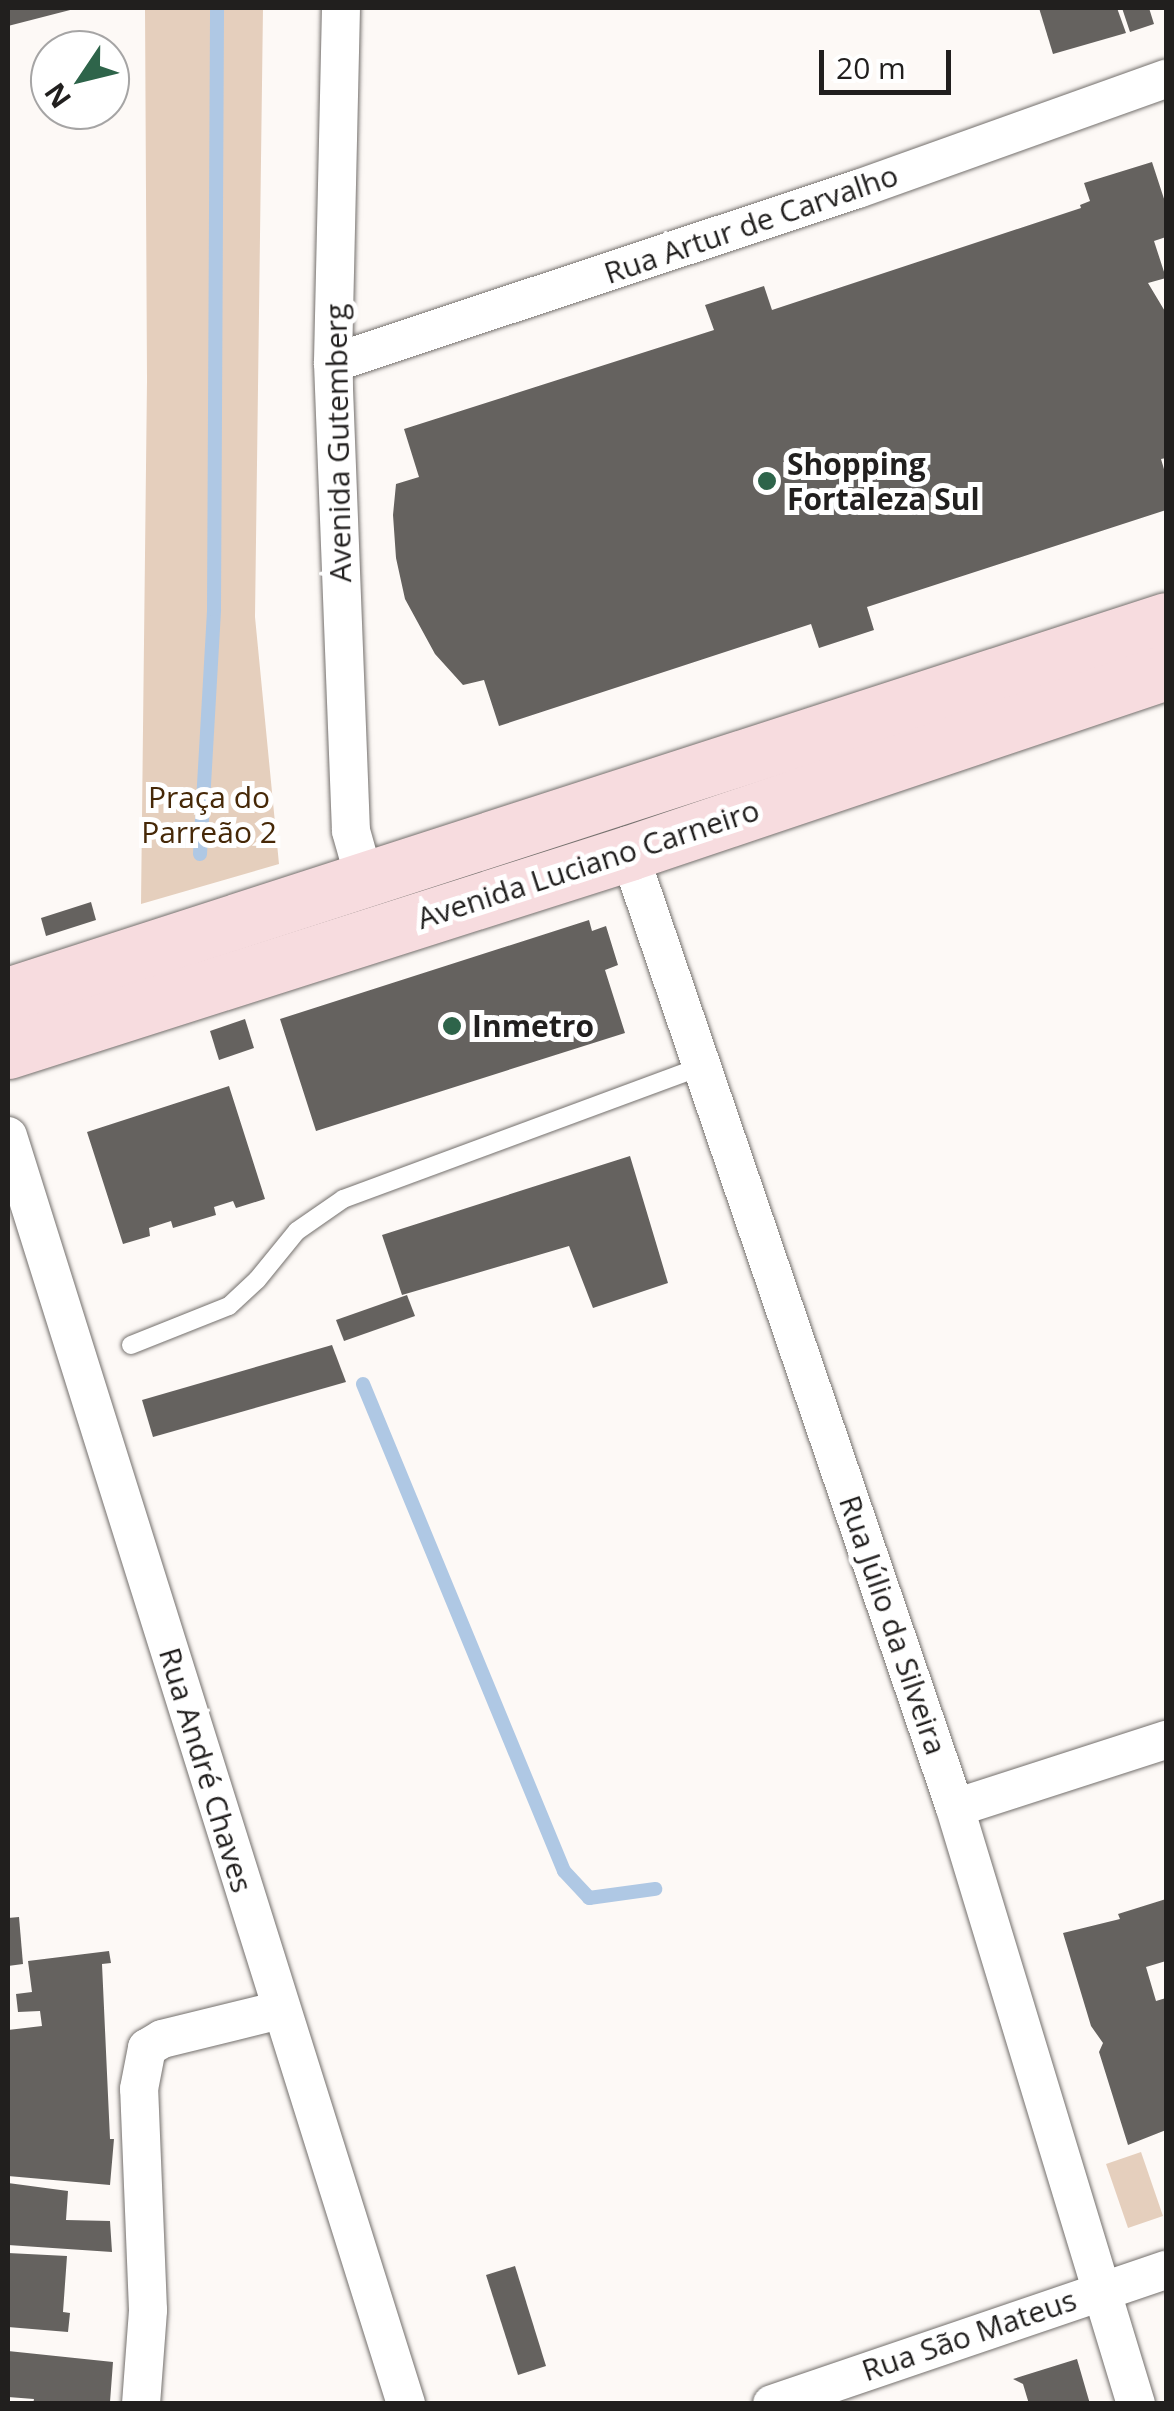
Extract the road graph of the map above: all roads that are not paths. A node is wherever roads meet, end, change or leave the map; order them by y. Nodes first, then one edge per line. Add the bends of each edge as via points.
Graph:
1 (341, 8) edge
2 (1166, 79) edge
3 (333, 363) junction
4 (1166, 620) edge
5 (1166, 672) edge
6 (629, 852) junction
7 (364, 878) junction
8 (8, 995) edge
9 (8, 1051) edge
10 (702, 1066) junction
11 (8, 1136) edge
12 (131, 1345) dead end
13 (1166, 1740) edge
14 (955, 1808) junction
15 (280, 2010) junction
16 (1166, 2270) edge
17 (1101, 2290) junction
18 (141, 2404) edge
19 (406, 2404) edge
20 (772, 2404) edge
21 (1136, 2404) edge

1 - 3 street, Avenida Gutemberg
2 - 3 street, Rua Artur de Carvalho
3 - 7 street, Avenida Gutemberg via 352,831
4 - 7 main road, Avenida Luciano Carneiro
5 - 6 main road, Avenida Luciano Carneiro
6 - 9 main road, Avenida Luciano Carneiro
6 - 10 street, Rua Júlio da Silveira
7 - 8 main road, Avenida Luciano Carneiro
10 - 12 lane via 343,1198 297,1231 229,1306
10 - 14 street, Rua Júlio da Silveira
11 - 15 street, Rua André Chaves
13 - 14 street
14 - 17 street, Rua Júlio da Silveira
15 - 18 street via 148,2048 139,2089 148,2310
15 - 19 street, Rua André Chaves
16 - 17 street, Rua São Mateus
17 - 20 street, Rua São Mateus
17 - 21 street, Rua Júlio da Silveira

